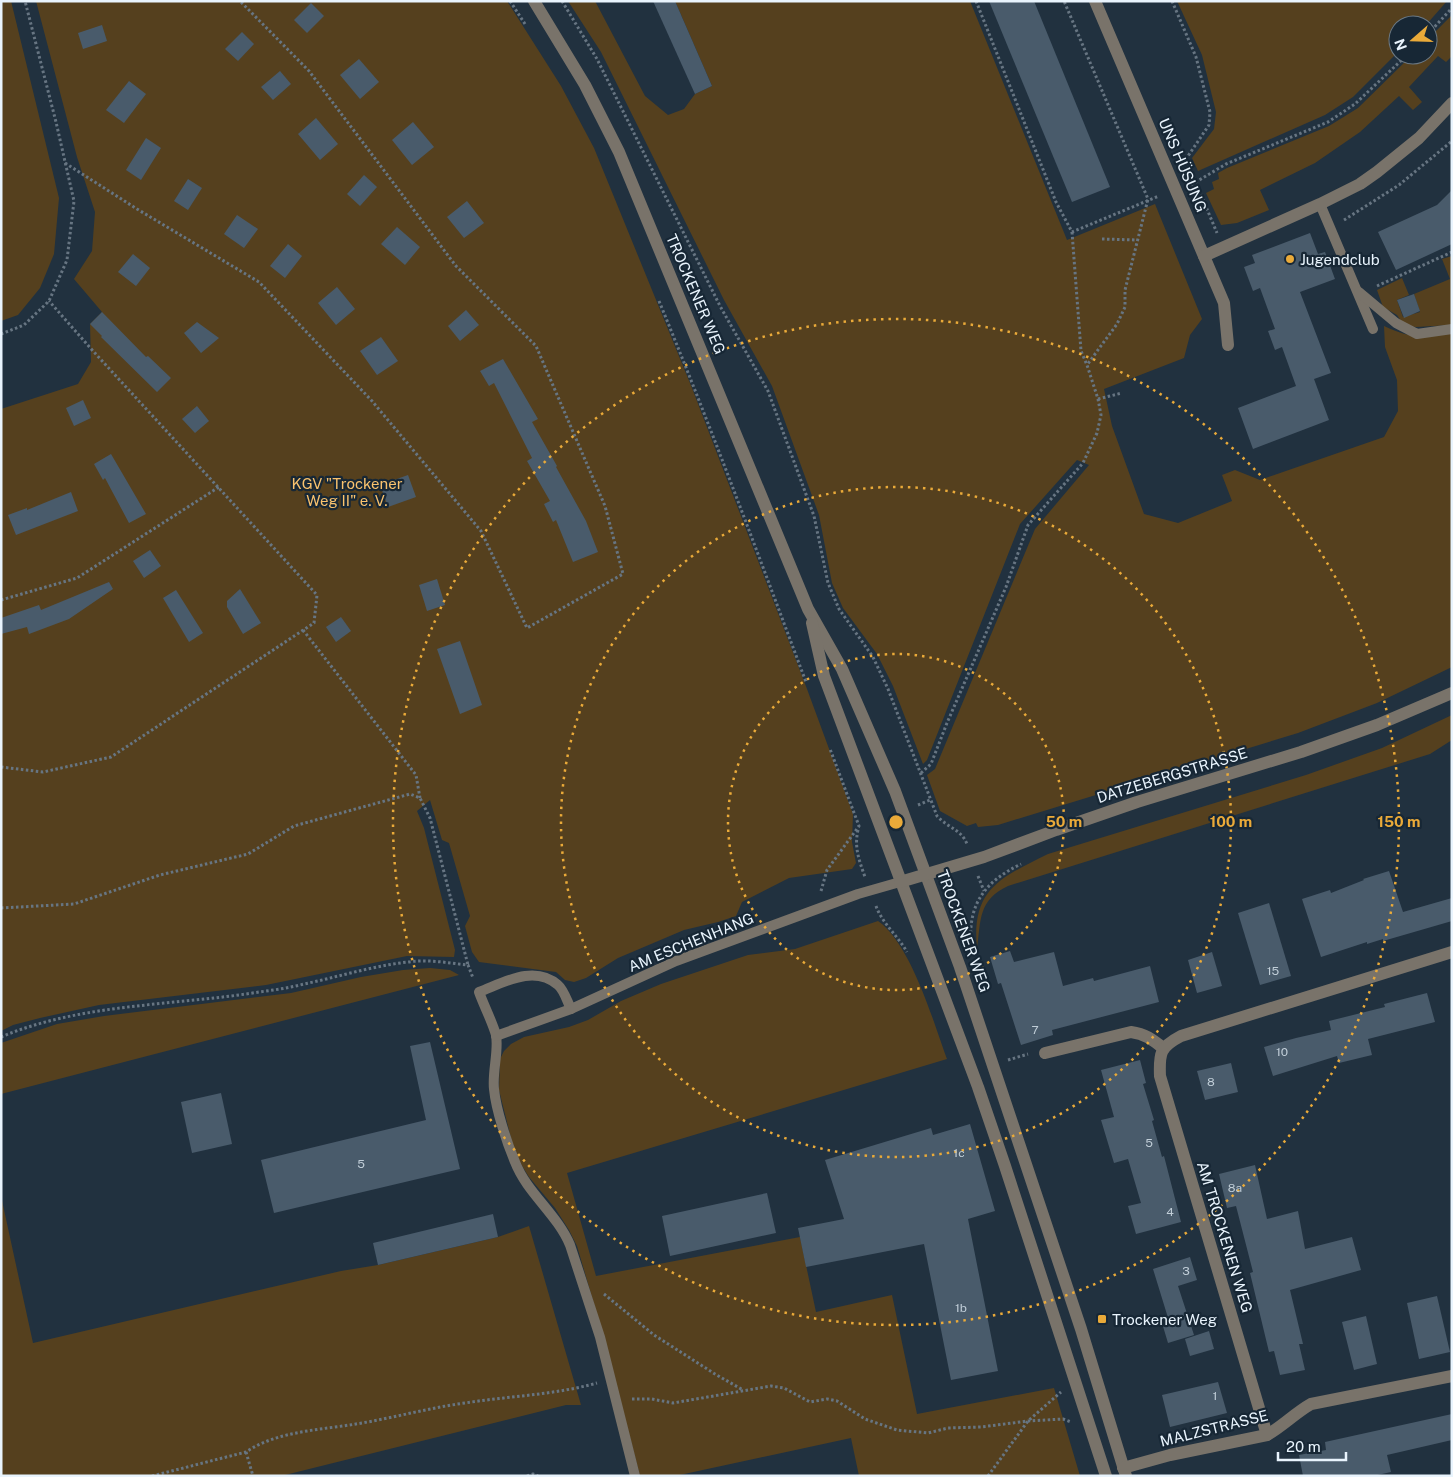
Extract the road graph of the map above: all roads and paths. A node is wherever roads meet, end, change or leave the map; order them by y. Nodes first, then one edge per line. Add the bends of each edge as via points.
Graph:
1 (25, 1) edge
2 (240, 1) edge
3 (510, 1) edge
4 (534, 1) edge
5 (562, 1) edge
6 (976, 1) edge
7 (1064, 1) edge
8 (1095, 1) edge
9 (1172, 1) edge
10 (1452, 8) edge
11 (1438, 23) edge
12 (526, 26) dead end
13 (1396, 65) edge
14 (1452, 103) edge
15 (1452, 141) edge
16 (65, 163) junction
17 (1196, 183) junction
18 (1176, 191) junction
19 (1148, 199) junction
20 (1320, 204) junction
21 (1330, 228) junction
22 (1072, 232) junction
23 (1102, 239) dead end
24 (1137, 240) junction
25 (1223, 248) junction
26 (1452, 252) edge
27 (1204, 256) junction
28 (1358, 291) junction
29 (657, 295) dead end
30 (49, 301) junction
31 (1373, 329) dead end
32 (1452, 329) edge
33 (1, 334) edge
34 (1228, 345) dead end
35 (1087, 365) junction
36 (1122, 393) dead end
37 (1098, 399) junction
38 (219, 487) junction
39 (1, 600) edge
40 (808, 609) junction
41 (303, 630) junction
42 (808, 689) dead end
43 (1452, 693) edge
44 (828, 744) dead end
45 (1, 767) edge
46 (921, 774) junction
47 (420, 798) junction
48 (973, 860) junction
49 (926, 874) junction
50 (900, 882) junction
51 (984, 891) dead end
52 (1, 908) edge
53 (816, 909) junction
54 (1452, 952) edge
55 (468, 965) junction
56 (479, 992) junction
57 (571, 1009) junction
58 (496, 1036) junction
59 (1, 1037) edge
60 (1163, 1048) junction
61 (1045, 1053) joint
62 (1005, 1061) dead end
63 (581, 1278) junction
64 (1452, 1376) edge
65 (610, 1380) junction
66 (1066, 1388) dead end
67 (743, 1390) junction
68 (615, 1399) junction
69 (1028, 1421) junction
70 (1076, 1424) dead end
71 (1268, 1435) junction
72 (246, 1452) junction
73 (1124, 1472) edge
74 (152, 1476) edge
75 (253, 1476) edge
76 (527, 1476) edge
77 (538, 1476) edge
78 (635, 1476) edge
79 (988, 1476) edge
80 (1106, 1476) edge

1 - 16 path
2 - 16 path via 309,71 456,266 536,346 605,506 622,574 527,628 481,531 372,401 259,282
3 - 12 path
4 - 40 street, TROCKENER WEG via 586,85 619,152
5 - 46 path via 598,59 720,306 768,391 814,516 828,583 839,609 873,657
6 - 22 path via 1056,202
7 - 19 path
8 - 18 street, UNS HÜSUNG
9 - 17 path via 1196,57 1210,112 1209,125 1186,159
10 - 11 path
13 - 17 path via 1355,104 1328,122 1226,164
14 - 20 street via 1419,138 1377,172
15 - 21 path via 1399,185
16 - 30 path via 74,201 67,260
17 - 18 path
17 - 25 path
18 - 19 path
18 - 27 street, UNS HÜSUNG
19 - 22 path
19 - 24 path
20 - 21 lane
20 - 25 street
21 - 28 lane
22 - 35 path via 1081,351
23 - 24 path
24 - 35 path via 1125,290 1125,307 1117,324
25 - 27 street
26 - 28 path via 1379,286
27 - 34 street, UNS HÜSUNG via 1224,303
28 - 31 lane
28 - 32 lane via 1396,323 1417,334
29 - 42 path
30 - 33 path via 24,325
30 - 38 path
35 - 37 path
36 - 37 path
37 - 46 path via 1101,415 1093,440 1082,463 1028,525 1006,587 931,764
38 - 39 path via 77,578
38 - 41 path via 317,595 314,623
40 - 49 street, TROCKENER WEG via 842,669 895,791
40 - 50 street, TROCKENER WEG via 824,676
41 - 45 path via 111,757 43,772
41 - 47 path via 416,775
43 - 48 street, DATZEBERGSTRASSE via 1377,725 1301,752 1137,802
44 - 53 path via 859,826 827,870
46 - 48 path via 937,816 944,824 964,835
47 - 52 path via 410,794 294,826 248,854 160,875 74,904
47 - 55 path via 430,818
48 - 49 street, DATZEBERGSTRASSE
48 - 51 path
49 - 50 street, DATZEBERGSTRASSE
49 - 73 street, TROCKENER WEG via 1081,1329
50 - 53 lane, AM ESCHENHANG
50 - 80 street, TROCKENER WEG via 1006,1166
53 - 57 lane, AM ESCHENHANG via 676,961
54 - 60 street via 1181,1036
55 - 56 path
55 - 59 path via 408,962 303,985 61,1018
56 - 57 lane via 510,979 538,976 557,984
56 - 58 lane
57 - 58 lane, AM ESCHENHANG
58 - 63 lane via 494,1089 515,1163 523,1179 565,1232
60 - 61 street via 1141,1033 1131,1032
60 - 71 street, AM TROCKENEN WEG via 1159,1058 1160,1076
61 - 62 path
63 - 65 lane
63 - 67 path via 654,1335
64 - 71 street, MALZSTRASSE via 1311,1404
65 - 68 lane
65 - 72 path via 563,1391 463,1403 294,1434 259,1444
66 - 69 path
67 - 68 path via 673,1404 652,1399
67 - 69 path via 771,1386 784,1388 810,1402 837,1401 865,1419 897,1430 928,1433 948,1428
68 - 78 lane
69 - 70 path via 1063,1420
69 - 79 path
71 - 73 street, MALZSTRASSE via 1170,1455
72 - 74 path
72 - 75 path
76 - 77 path

